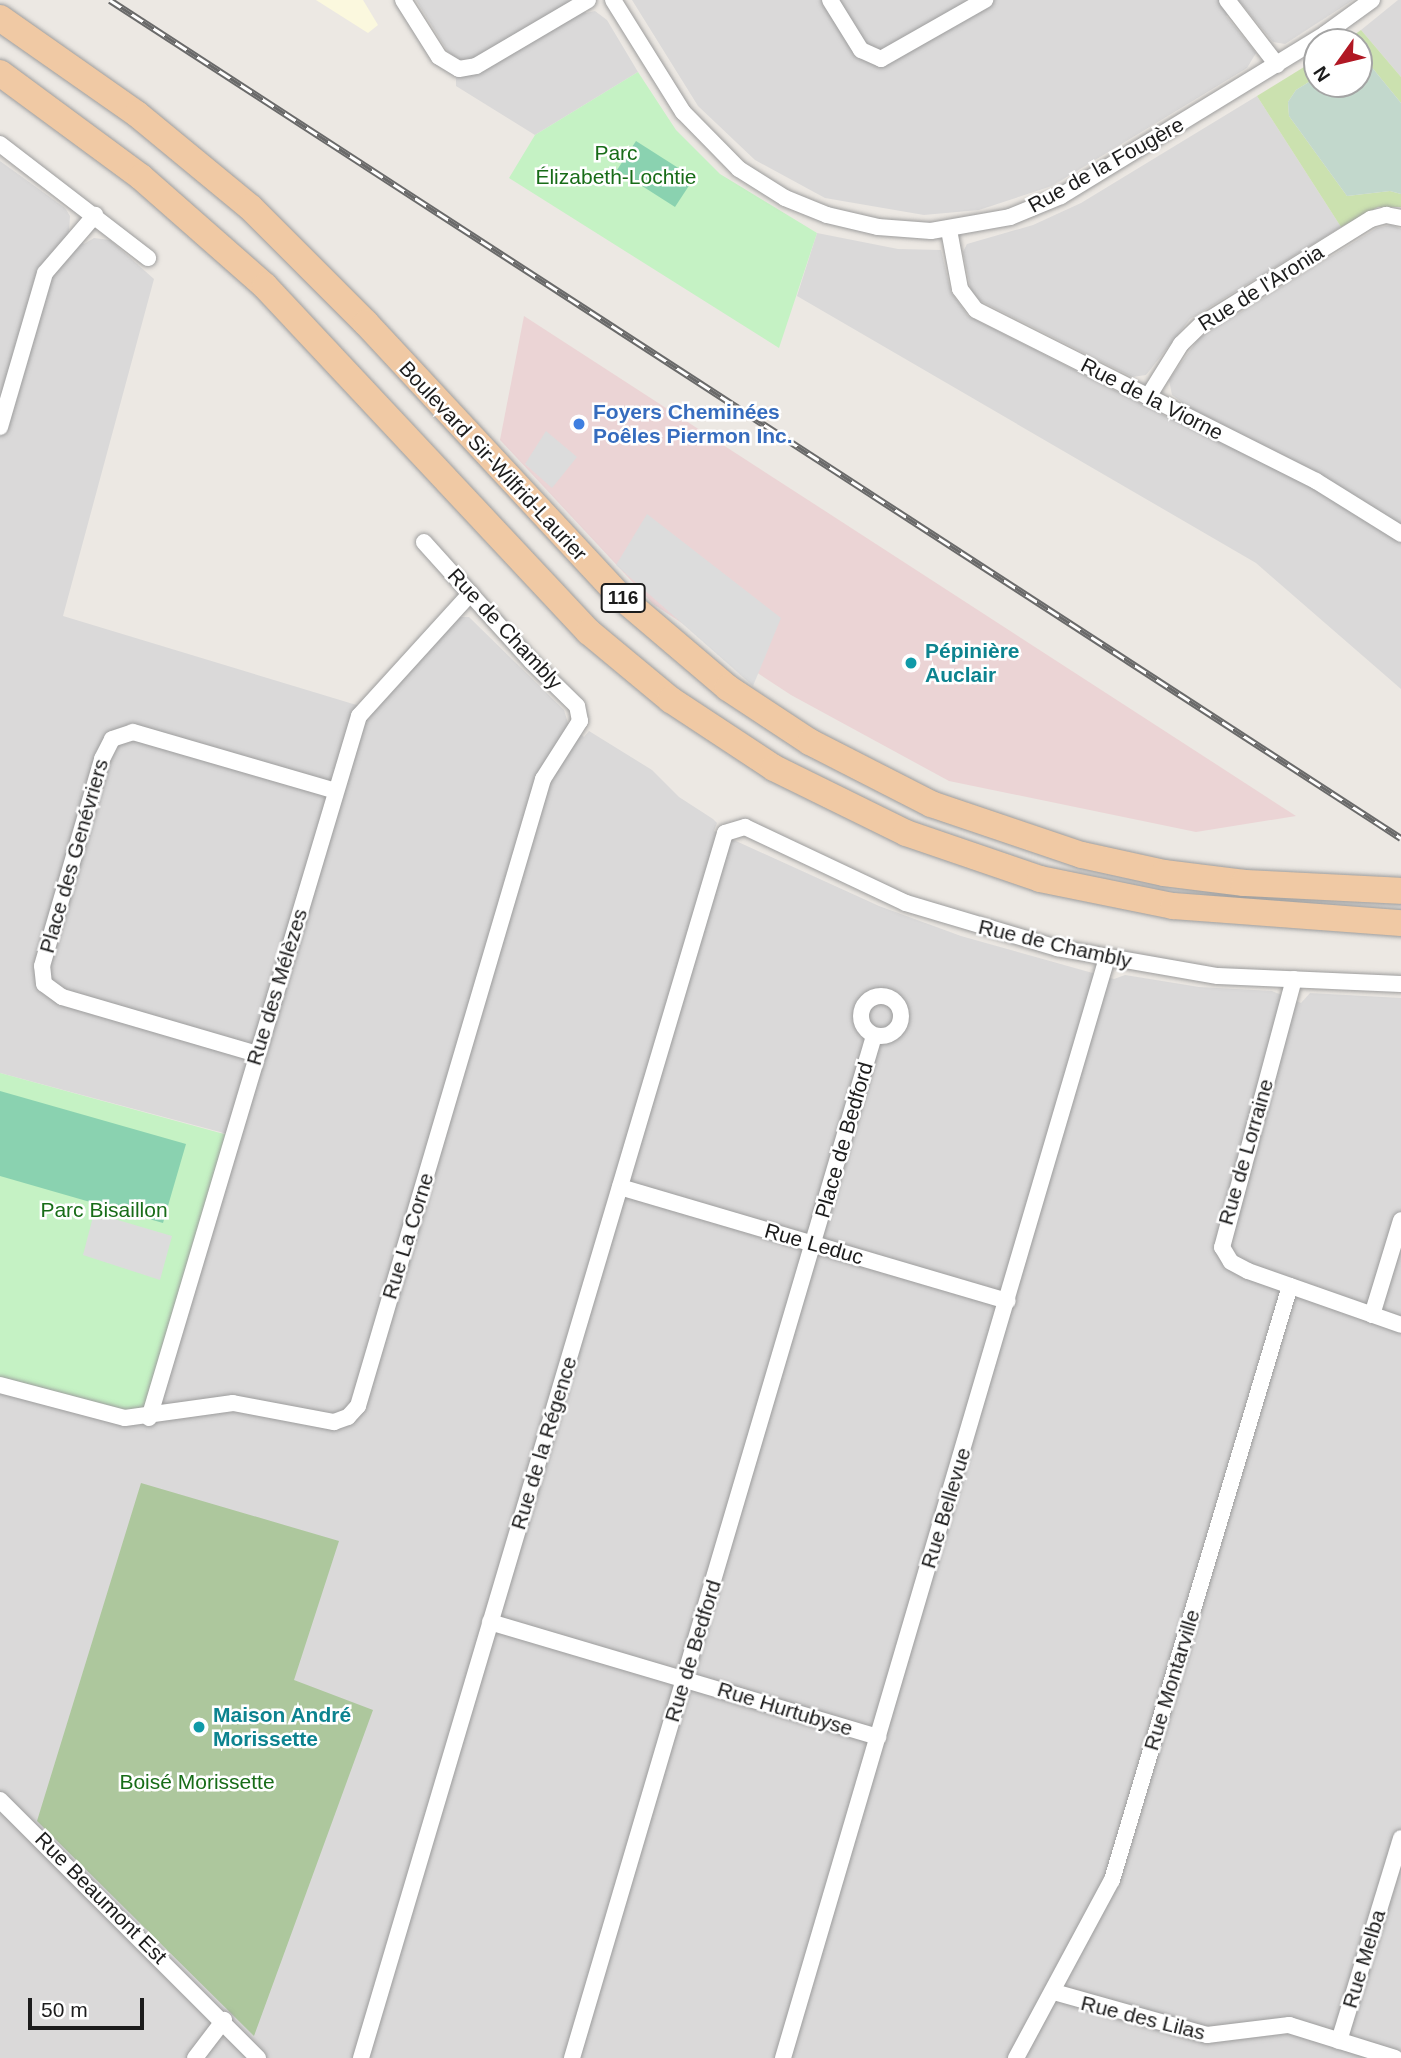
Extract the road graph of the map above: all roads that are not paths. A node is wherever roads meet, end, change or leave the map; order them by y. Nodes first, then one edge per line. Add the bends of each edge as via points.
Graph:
1 (403, 0) edge
2 (588, 0) edge
3 (613, 0) edge
4 (830, 0) edge
5 (985, 0) edge
6 (1227, 0) edge
7 (1372, 0) edge
8 (0, 19) edge
9 (1277, 65) junction
10 (0, 73) edge
11 (0, 144) edge
12 (95, 215) junction
13 (1401, 218) edge
14 (949, 230) junction
15 (148, 258) dead end
16 (1148, 397) junction
17 (0, 427) edge
18 (1401, 534) edge
19 (424, 542) dead end
20 (471, 593) junction
21 (580, 719) joint
22 (336, 791) junction
23 (729, 830) joint
24 (1401, 891) edge
25 (1401, 923) edge
26 (1107, 958) junction
27 (1294, 979) junction
28 (1401, 984) edge
29 (874, 1036) dead end
30 (257, 1054) junction
31 (620, 1187) junction
32 (1401, 1220) edge
33 (814, 1244) junction
34 (1290, 1286) junction
35 (1008, 1301) junction
36 (1372, 1315) junction
37 (1401, 1325) edge
38 (0, 1385) edge
39 (149, 1418) junction
40 (490, 1622) junction
41 (685, 1679) junction
42 (878, 1737) junction
43 (0, 1800) edge
44 (1401, 1838) edge
45 (1054, 1992) junction
46 (224, 2020) junction
47 (1339, 2041) junction
48 (195, 2058) edge
49 (258, 2058) edge
50 (361, 2058) edge
51 (572, 2058) edge
52 (783, 2058) edge
53 (1016, 2058) edge
54 (1395, 2058) edge

1 - 2 street via 439,57 459,69 476,66
3 - 14 street, Rue de la Fougère via 692,122 755,180 799,205 841,219 904,230
4 - 5 street via 861,50 881,59
6 - 9 street
7 - 9 street, Rue de la Fougère
8 - 24 main road, Boulevard Sir-Wilfrid-Laurier / 116 via 137,114 250,207 357,313 621,597 729,688 810,742 941,808 1082,855 1212,880
9 - 14 street, Rue de la Fougère via 1061,196 1010,217
10 - 25 main road, 116 via 141,177 240,262 343,365 589,632 671,700 748,753 906,833 1040,879 1173,906
11 - 12 street
12 - 15 street
12 - 17 street via 45,273
13 - 16 street, Rue de l'Aronia via 1371,219 1202,324 1181,344
14 - 16 street, Rue de la Viorne via 960,289 972,307
16 - 18 street, Rue de la Viorne via 1316,481
19 - 20 street, Rue de Chambly
20 - 21 street, Rue de Chambly via 575,703
20 - 22 street, Rue des Mélèzes via 366,705
21 - 39 street, Rue La Corne via 543,779 355,1410 330,1422 233,1403
22 - 30 street, Rue des Mélèzes
22 - 30 street, Place des Genévriers via 133,732 112,739 102,759 42,966 44,984 62,997
23 - 26 street, Rue de Chambly via 749,829 829,871 932,913
23 - 31 street, Rue de la Régence via 722,840
26 - 27 street, Rue de Chambly via 1218,976
26 - 35 street, Rue Bellevue
27 - 28 street, Rue de Chambly
27 - 34 street, Rue de Lorraine via 1221,1243 1235,1265
29 - 33 street, Place de Bedford
30 - 39 street, Rue des Mélèzes
31 - 33 street, Rue Leduc
31 - 40 street, Rue de la Régence
32 - 36 street
33 - 35 street, Rue Leduc
33 - 41 street, Rue de Bedford
34 - 36 street, Rue de Lorraine
34 - 45 street, Rue Montarville via 1112,1880
35 - 42 street, Rue Bellevue
36 - 37 street, Rue de Lorraine
38 - 39 street, Rue La Corne via 125,1418
40 - 41 street, Rue Hurtubyse
40 - 50 street, Rue de la Régence
41 - 42 street, Rue Hurtubyse
41 - 51 street, Rue de Bedford
42 - 52 street, Rue Bellevue
43 - 46 street, Rue Beaumont Est
44 - 47 street, Rue Melba
45 - 47 street, Rue des Lilas via 1207,2035 1283,2025
45 - 53 street, Rue Montarville
46 - 48 street
46 - 49 street, Rue Beaumont Est
47 - 54 street, Rue des Lilas

